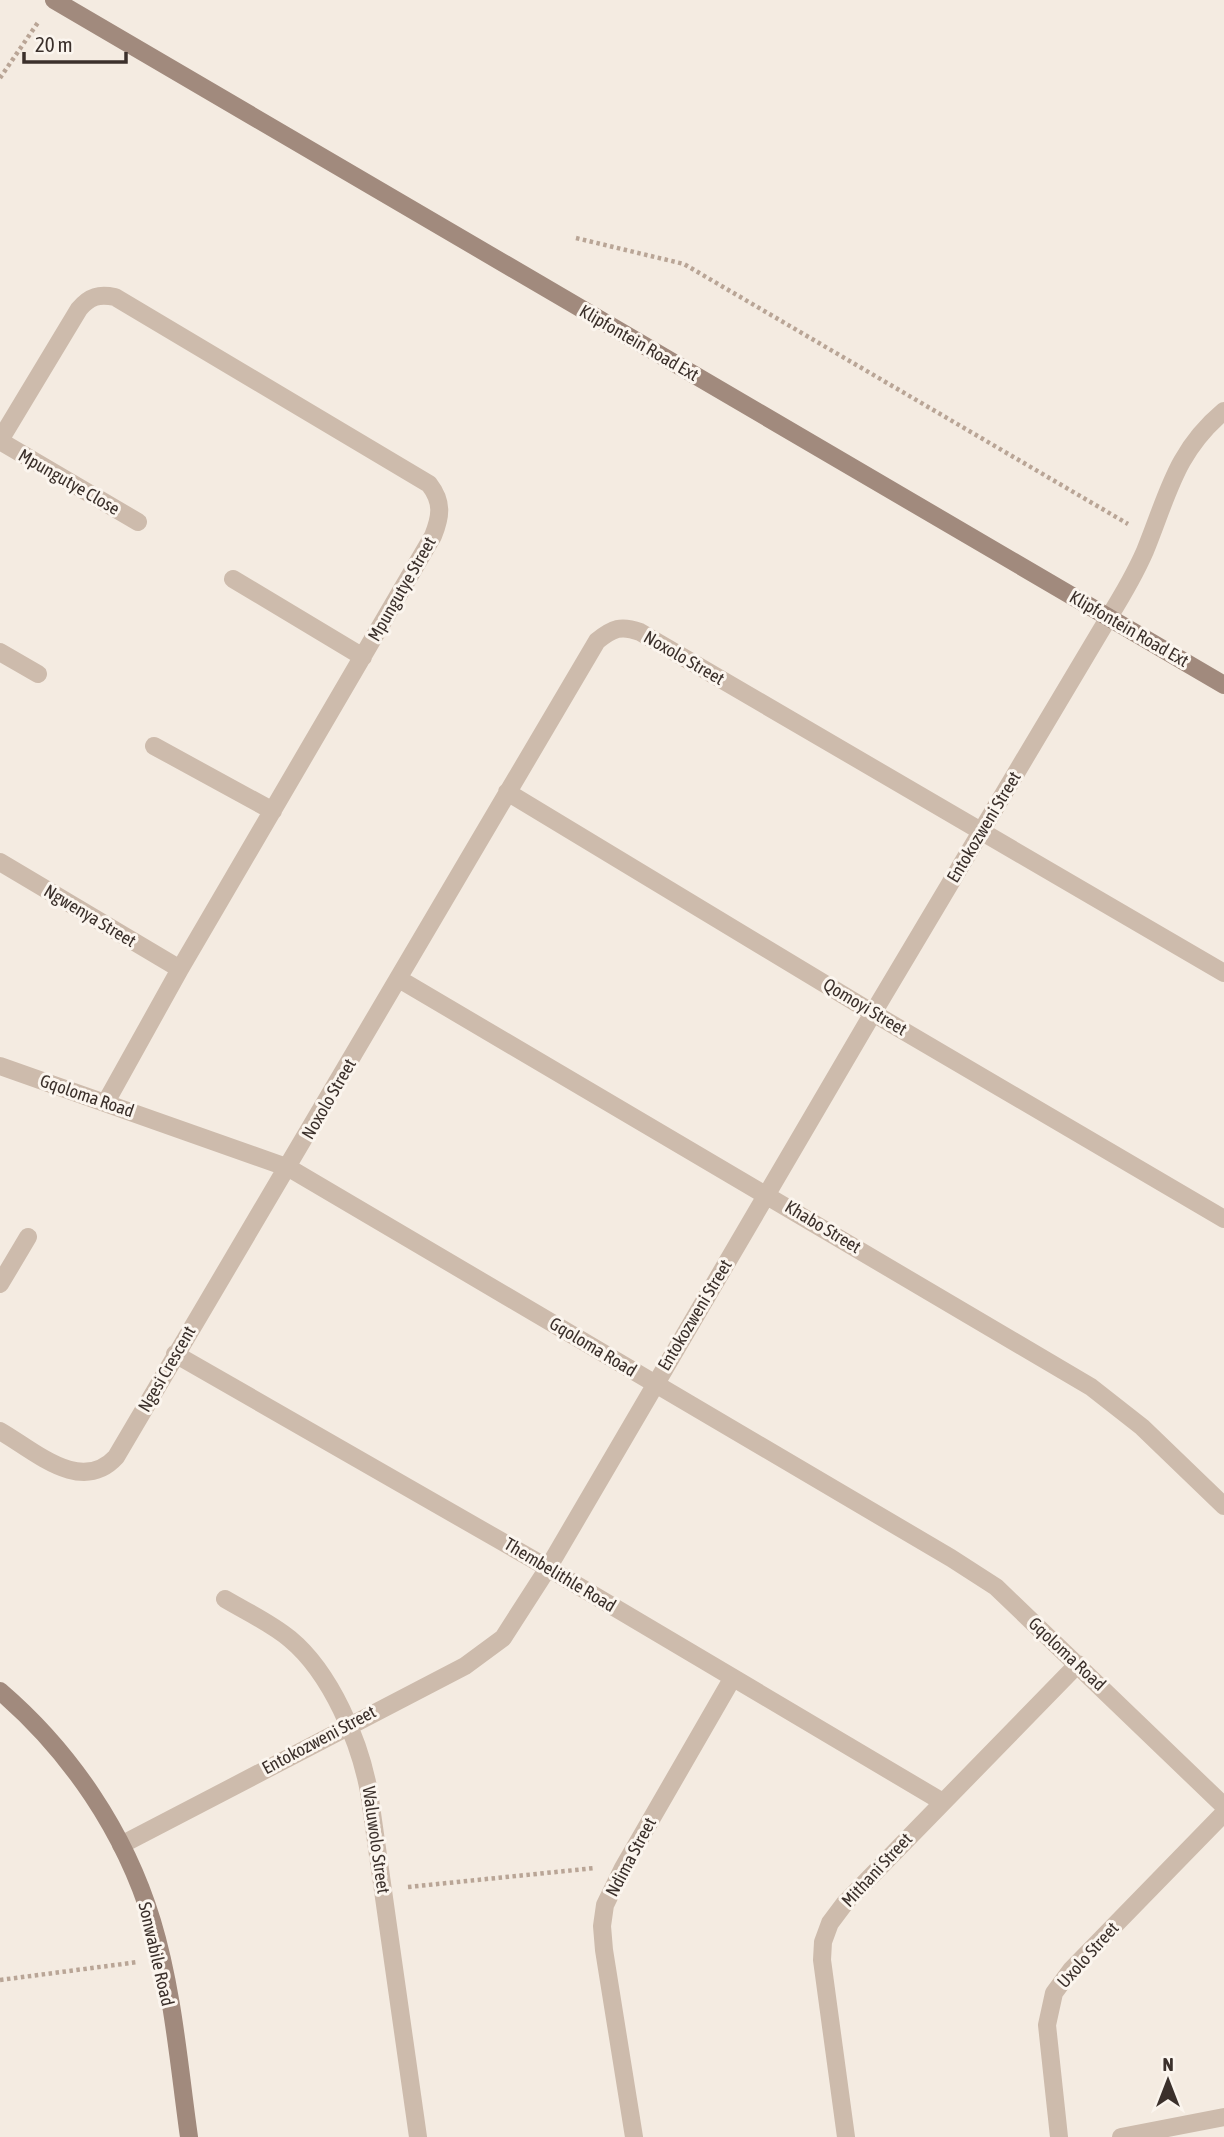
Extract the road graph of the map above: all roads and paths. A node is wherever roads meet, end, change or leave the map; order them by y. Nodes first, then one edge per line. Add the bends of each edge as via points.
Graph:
1 (50, 6) edge
2 (0, 78) edge
3 (576, 238) dead end
4 (1224, 411) edge
5 (0, 440) edge
6 (138, 522) dead end
7 (1150, 537) junction
8 (233, 579) dead end
9 (1109, 617) junction
10 (0, 652) edge
11 (363, 657) junction
12 (38, 674) dead end
13 (1224, 685) edge
14 (154, 746) dead end
15 (508, 792) junction
16 (273, 811) junction
17 (982, 832) junction
18 (0, 862) edge
19 (180, 969) junction
20 (1224, 973) edge
21 (399, 979) junction
22 (873, 1013) junction
23 (0, 1066) edge
24 (106, 1102) junction
25 (289, 1168) junction
26 (767, 1194) junction
27 (1224, 1219) edge
28 (28, 1237) dead end
29 (0, 1284) edge
30 (175, 1354) junction
31 (655, 1383) junction
32 (0, 1431) edge
33 (1224, 1506) edge
34 (548, 1568) junction
35 (225, 1599) dead end
36 (1078, 1664) junction
37 (732, 1679) junction
38 (0, 1691) edge
39 (348, 1724) junction
40 (941, 1801) junction
41 (1224, 1806) edge
42 (1224, 1813) edge
43 (121, 1845) junction
44 (623, 1868) junction
45 (383, 1890) junction
46 (161, 1960) junction
47 (0, 1980) edge
48 (1224, 2117) edge
49 (189, 2137) edge
50 (418, 2137) edge
51 (634, 2137) edge
52 (845, 2137) edge
53 (1059, 2137) edge
54 (1121, 2137) edge

1 - 2 path
1 - 9 street, Klipfontein Road Ext
3 - 7 path via 684,264
4 - 7 street, Entokozweni Street via 1184,454
5 - 6 street, Mpungutye Close
5 - 11 street, Mpungutye Street via 79,309 102,295 115,297 429,484 439,500 438,523
7 - 9 street, Entokozweni Street
8 - 11 street
9 - 13 street, Klipfontein Road Ext
9 - 17 street, Entokozweni Street
10 - 12 street
11 - 16 street, Mpungutye Street
14 - 16 street
15 - 17 street, Noxolo Street via 597,642 615,628 626,627
15 - 21 street, Noxolo Street
15 - 22 street, Qomoyi Street
16 - 19 street, Mpungutye Street
17 - 20 street, Noxolo Street
17 - 22 street, Entokozweni Street
18 - 19 street, Ngwenya Street
19 - 24 street, Mpungutye Street
21 - 25 street, Noxolo Street
21 - 26 street, Khabo Street
22 - 26 street, Entokozweni Street
22 - 27 street, Qomoyi Street
23 - 24 street, Gqoloma Road
24 - 25 street, Gqoloma Road
25 - 30 street, Ngesi Crescent
25 - 31 street, Gqoloma Road
26 - 31 street, Entokozweni Street
26 - 33 street, Khabo Street via 1091,1387 1142,1427
28 - 29 street
30 - 32 street, Ngesi Crescent via 116,1457 96,1473 66,1470
30 - 34 street, Thembelithle Road
31 - 34 street, Entokozweni Street
31 - 36 street, Gqoloma Road via 996,1587
34 - 37 street, Thembelithle Road
34 - 39 street, Entokozweni Street via 511,1628 490,1651
35 - 39 street, Waluwolo Street via 290,1639 322,1678
36 - 40 street, Mithani Street
36 - 41 street, Gqoloma Road
37 - 40 street, Thembelithle Road
37 - 44 street, Ndima Street
38 - 43 street, Sonwabile Road via 71,1765
39 - 43 street, Entokozweni Street
39 - 45 street, Waluwolo Street via 364,1765
40 - 52 street, Mithani Street via 845,1903 823,1942
42 - 53 street, Uxolo Street via 1054,1993 1047,2025
43 - 46 street, Sonwabile Road via 143,1895
44 - 45 path via 562,1869
44 - 51 street, Ndima Street via 605,1905 602,1926
45 - 50 street, Waluwolo Street
46 - 47 path
46 - 49 street, Sonwabile Road
48 - 54 street

